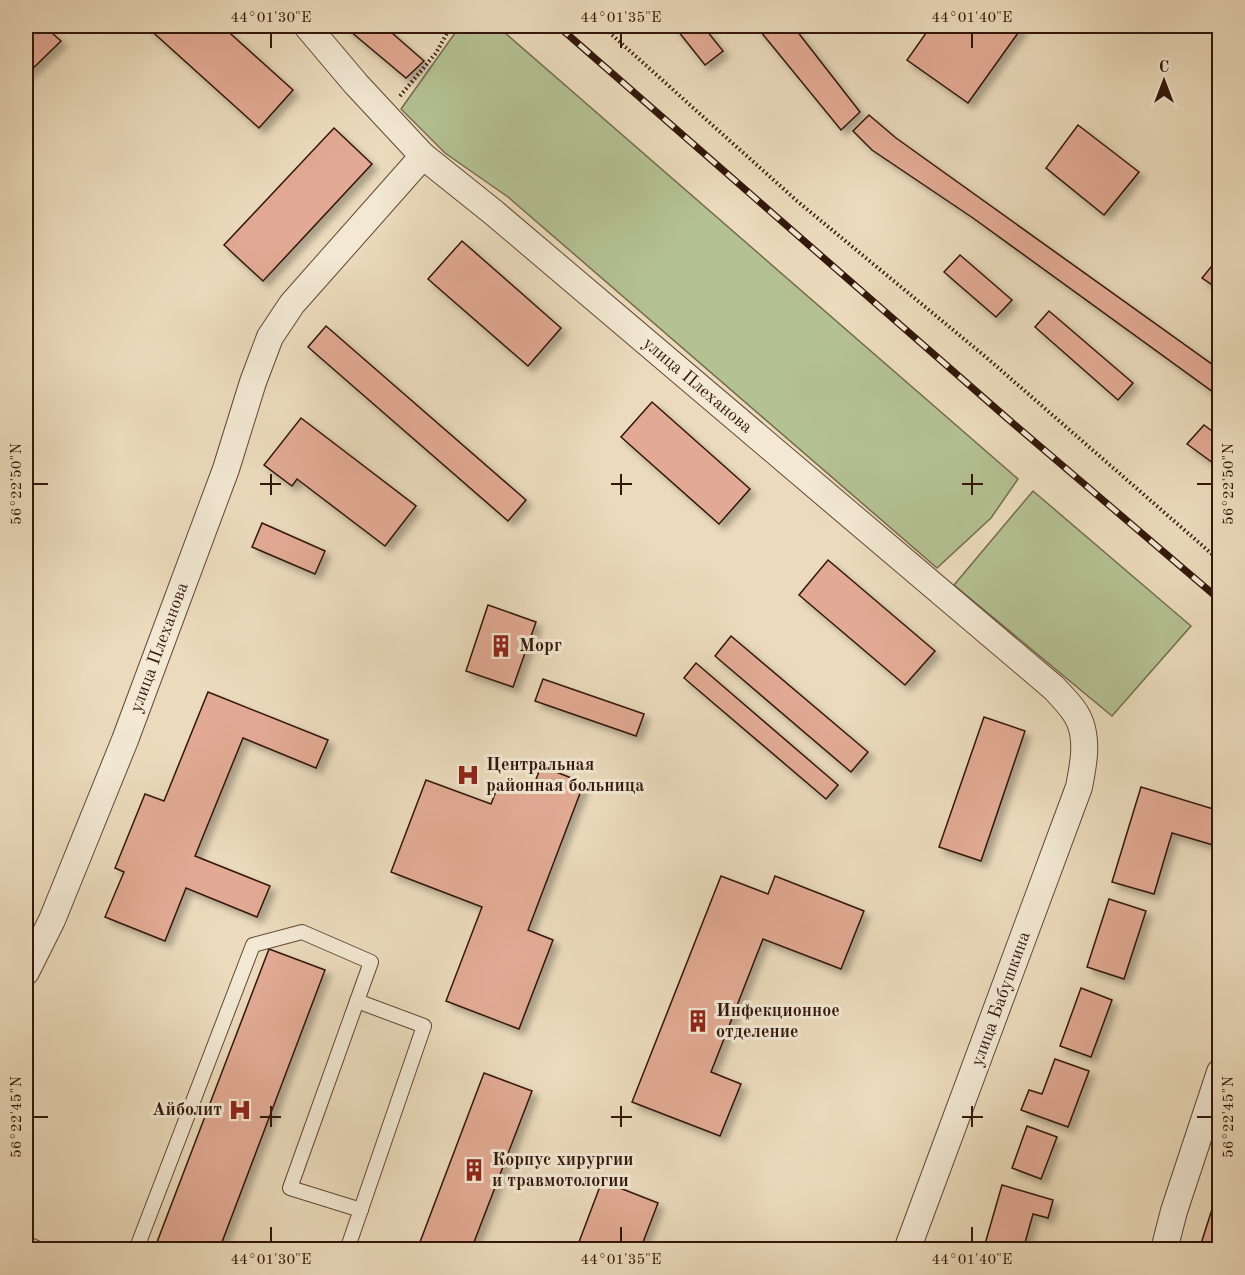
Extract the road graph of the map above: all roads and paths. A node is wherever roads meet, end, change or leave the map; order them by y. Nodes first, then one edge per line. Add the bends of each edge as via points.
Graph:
1 (308, 26) edge
2 (451, 26) edge
3 (602, 26) edge
4 (385, 115) junction
5 (423, 156) junction
6 (1220, 561) edge
7 (1084, 746) joint
8 (26, 972) edge
9 (357, 1001) junction
10 (1220, 1072) edge
11 (361, 1210) junction
12 (26, 1243) edge
13 (41, 1250) edge
14 (136, 1250) edge
15 (347, 1250) edge
16 (907, 1250) edge
17 (1164, 1250) edge

1 - 4 street, улица Плеханова
2 - 4 path via 436,53
3 - 6 path via 797,201 987,358
4 - 5 street, улица Плеханова
5 - 7 street, улица Плеханова via 1054,688 1080,722
5 - 8 street, улица Плеханова via 292,304 270,337 226,469 124,740 52,920
7 - 16 street, улица Бабушкина via 1079,787
9 - 11 lane via 424,1026
9 - 11 lane via 290,1188
9 - 14 lane via 371,962 302,932 253,945
10 - 17 street
11 - 15 lane
12 - 13 lane

